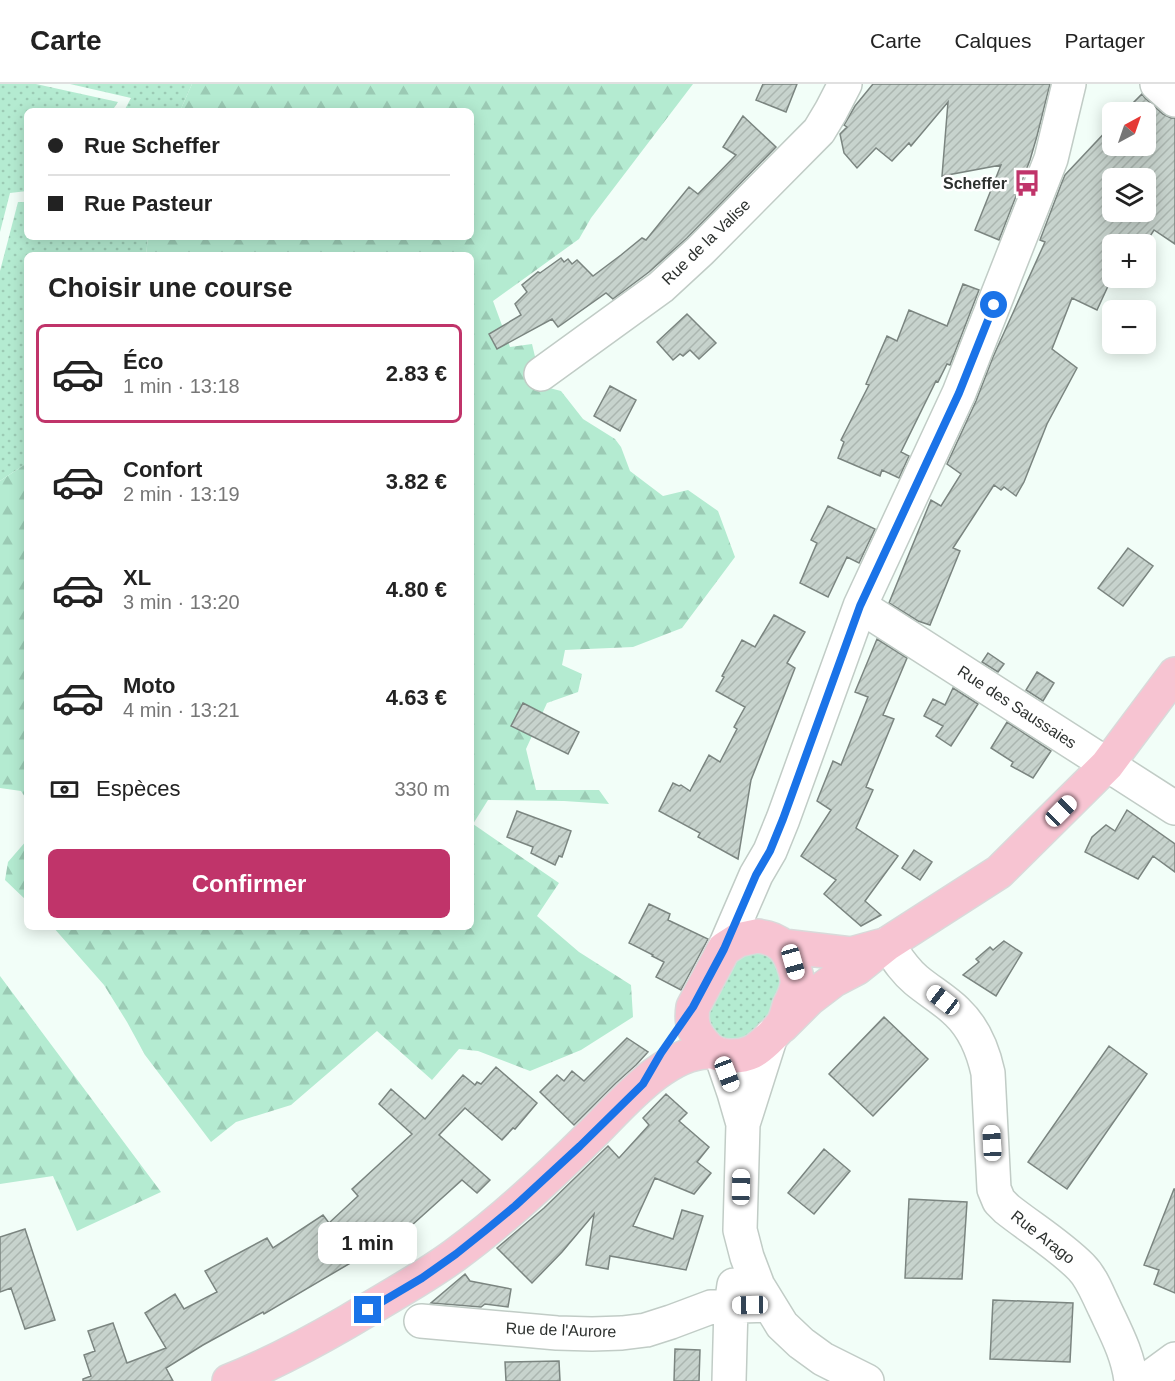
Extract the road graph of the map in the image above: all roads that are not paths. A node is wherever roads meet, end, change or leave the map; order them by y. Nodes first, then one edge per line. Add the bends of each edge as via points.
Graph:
1 (1069, 84) edge
2 (1157, 84) edge
3 (844, 85) edge
4 (1175, 100) edge
5 (541, 374) dead end
6 (860, 606) junction
7 (1175, 674) edge
8 (1107, 765) junction
9 (1175, 808) edge
10 (887, 944) junction
11 (783, 946) junction
12 (724, 949) junction
13 (693, 1007) junction
14 (776, 1031) junction
15 (717, 1053) junction
16 (643, 1084) junction
17 (742, 1124) junction
18 (740, 1230) junction
19 (731, 1305) junction
20 (769, 1305) junction
21 (421, 1321) dead end
22 (1175, 1359) edge
23 (229, 1381) edge
24 (729, 1381) edge
25 (867, 1381) edge
26 (1131, 1381) edge
27 (1145, 1381) edge

1 - 6 street via 1051,159 959,393
2 - 4 street
3 - 5 street, Rue de la Valise via 819,131 700,251 661,287
6 - 8 street, Rue des Saussaies
6 - 12 street via 783,819
7 - 8 main road
8 - 9 street, Rue des Saussaies
8 - 10 main road via 999,872
10 - 11 main road via 851,954
10 - 14 main road via 809,999
10 - 26 street, Rue Arago via 915,979 969,1024 988,1073 994,1189 999,1201 1069,1256 1092,1281 1124,1351
11 - 12 main road via 757,936 738,940
11 - 14 main road via 793,962 797,988
12 - 13 main road
13 - 15 main road via 691,1017 697,1035
13 - 16 main road
14 - 15 main road via 754,1051 730,1056
14 - 17 street
15 - 16 main road via 704,1051 674,1061
15 - 17 street via 735,1093
16 - 23 main road via 515,1206 456,1254 318,1338
17 - 18 street
18 - 19 street
18 - 20 street via 758,1286
19 - 20 street, Rue de l'Aurore
19 - 21 street, Rue de l'Aurore via 711,1307 646,1330 622,1333 557,1333
19 - 24 street
20 - 25 street via 801,1343
22 - 27 street

